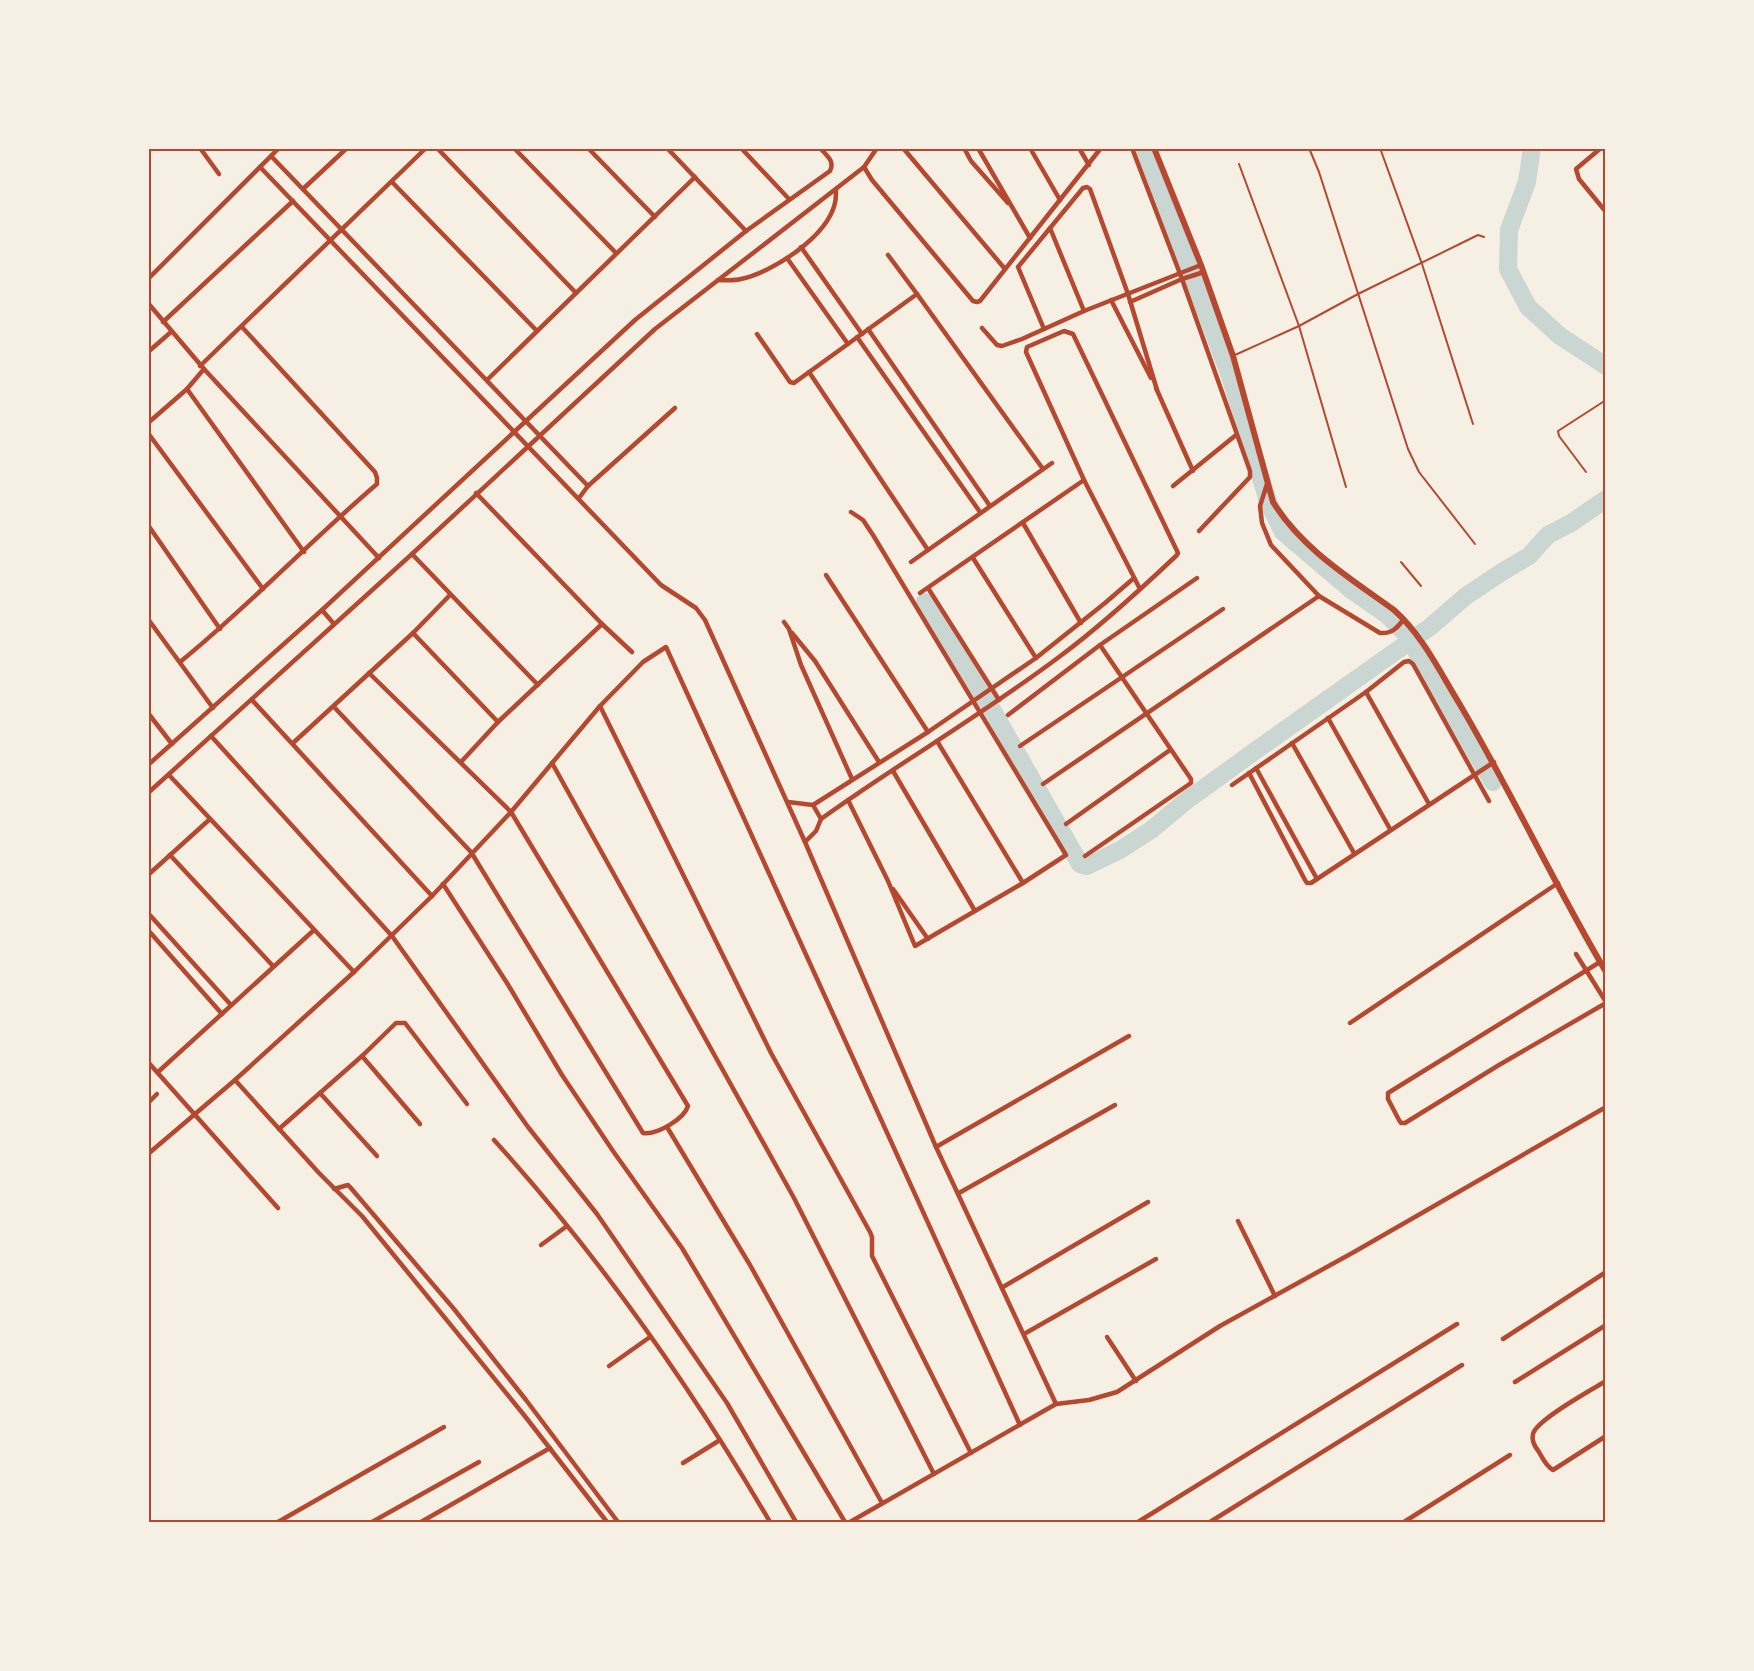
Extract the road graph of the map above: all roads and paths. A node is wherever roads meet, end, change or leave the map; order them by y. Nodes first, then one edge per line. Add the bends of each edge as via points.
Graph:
1 (200, 148) edge
2 (279, 148) edge
3 (347, 148) edge
4 (426, 148) edge
5 (437, 148) edge
6 (514, 148) edge
7 (588, 148) edge
8 (667, 148) edge
9 (741, 148) edge
10 (820, 148) edge
11 (877, 148) edge
12 (903, 148) edge
13 (964, 148) edge
14 (978, 148) edge
15 (1030, 148) edge
16 (1079, 148) edge
17 (1101, 148) edge
18 (1132, 148) edge
19 (1154, 148) edge
20 (1309, 148) edge
21 (1380, 148) edge
22 (1601, 148) edge
23 (271, 156) junction
24 (1239, 164) dead end
25 (1089, 165) junction
26 (260, 167) junction
27 (864, 167) junction
28 (219, 174) dead end
29 (694, 177) junction
30 (392, 182) junction
31 (303, 189) junction
32 (836, 189) junction
33 (789, 199) junction
34 (1060, 200) junction
35 (293, 201) junction
36 (1014, 209) junction
37 (1605, 212) edge
38 (655, 217) junction
39 (1050, 228) junction
40 (342, 230) junction
41 (746, 231) junction
42 (1484, 237) dead end
43 (1030, 238) junction
44 (331, 240) junction
45 (801, 248) junction
46 (616, 253) junction
47 (888, 255) dead end
48 (787, 258) junction
49 (1422, 264) junction
50 (1005, 269) junction
51 (1202, 269) junction
52 (1183, 272) junction
53 (148, 279) edge
54 (1182, 279) junction
55 (718, 280) junction
56 (576, 293) junction
57 (916, 294) junction
58 (1128, 294) junction
59 (1358, 294) junction
60 (1111, 300) junction
61 (1130, 302) junction
62 (148, 303) edge
63 (1084, 311) junction
64 (163, 322) junction
65 (1299, 326) junction
66 (242, 327) junction
67 (982, 328) dead end
68 (868, 329) junction
69 (1044, 329) junction
70 (537, 331) junction
71 (171, 332) junction
72 (757, 334) dead end
73 (859, 336) junction
74 (848, 344) junction
75 (148, 352) edge
76 (1233, 356) junction
77 (202, 368) junction
78 (809, 372) junction
79 (487, 380) junction
80 (187, 389) junction
81 (1157, 390) junction
82 (1605, 400) edge
83 (675, 408) dead end
84 (526, 420) junction
85 (148, 423) edge
86 (1473, 424) dead end
87 (514, 432) junction
88 (148, 433) edge
89 (541, 435) junction
90 (1236, 435) junction
91 (528, 446) junction
92 (1052, 463) dead end
93 (1043, 469) junction
94 (1193, 471) junction
95 (1586, 472) dead end
96 (1084, 480) junction
97 (1266, 485) junction
98 (588, 486) junction
99 (1173, 486) dead end
100 (1346, 488) dead end
101 (476, 493) junction
102 (579, 498) junction
103 (990, 506) junction
104 (851, 512) dead end
105 (980, 512) junction
106 (340, 515) junction
107 (1023, 523) junction
108 (148, 525) edge
109 (1198, 531) dead end
110 (1475, 544) dead end
111 (928, 550) junction
112 (304, 552) junction
113 (412, 554) junction
114 (379, 558) junction
115 (973, 558) junction
116 (910, 562) dead end
117 (1401, 562) dead end
118 (826, 575) dead end
119 (1134, 578) junction
120 (1197, 578) dead end
121 (1421, 586) dead end
122 (928, 588) junction
123 (1140, 589) junction
124 (262, 590) junction
125 (920, 593) dead end
126 (450, 595) junction
127 (1319, 596) junction
128 (1223, 609) dead end
129 (322, 610) junction
130 (148, 619) edge
131 (784, 622) dead end
132 (1402, 622) junction
133 (1081, 623) junction
134 (334, 624) junction
135 (602, 624) junction
136 (220, 629) junction
137 (789, 629) junction
138 (413, 633) junction
139 (1101, 645) junction
140 (632, 652) dead end
141 (1036, 658) junction
142 (180, 662) junction
143 (369, 673) junction
144 (1122, 678) junction
145 (538, 685) junction
146 (988, 691) junction
147 (1366, 692) junction
148 (252, 700) junction
149 (974, 701) junction
150 (997, 702) junction
151 (600, 706) junction
152 (334, 707) junction
153 (213, 708) junction
154 (982, 712) junction
155 (148, 713) edge
156 (1008, 715) dead end
157 (1147, 715) junction
158 (1328, 718) junction
159 (498, 722) junction
160 (928, 732) junction
161 (211, 736) junction
162 (937, 741) junction
163 (293, 743) junction
164 (1292, 743) junction
165 (171, 744) junction
166 (1020, 746) dead end
167 (1170, 750) junction
168 (461, 762) junction
169 (879, 762) junction
170 (1492, 763) junction
171 (552, 764) junction
172 (148, 765) edge
173 (1256, 768) junction
174 (893, 771) junction
175 (1249, 773) junction
176 (1474, 774) junction
177 (169, 775) junction
178 (852, 780) junction
179 (1043, 784) dead end
180 (1232, 785) dead end
181 (148, 793) edge
182 (848, 800) junction
183 (1489, 801) dead end
184 (788, 802) junction
185 (1429, 804) junction
186 (813, 805) junction
187 (511, 812) junction
188 (210, 819) junction
189 (821, 819) junction
190 (1066, 824) dead end
191 (1390, 830) junction
192 (806, 842) junction
193 (471, 852) junction
194 (1354, 853) junction
195 (170, 855) junction
196 (1085, 856) dead end
197 (148, 875) edge
198 (1317, 879) junction
199 (888, 881) junction
200 (1023, 883) junction
201 (1558, 883) junction
202 (443, 884) junction
203 (432, 896) junction
204 (975, 911) junction
205 (148, 913) edge
206 (148, 930) edge
207 (314, 930) junction
208 (392, 936) junction
209 (928, 939) junction
210 (1576, 954) dead end
211 (1600, 962) junction
212 (273, 966) junction
213 (1586, 970) junction
214 (354, 972) junction
215 (1605, 972) edge
216 (1605, 1002) edge
217 (231, 1005) junction
218 (222, 1014) junction
219 (1350, 1023) dead end
220 (1129, 1036) dead end
221 (362, 1056) junction
222 (148, 1062) edge
223 (158, 1072) junction
224 (235, 1080) junction
225 (320, 1093) junction
226 (157, 1095) dead end
227 (148, 1102) edge
228 (467, 1104) dead end
229 (1115, 1106) dead end
230 (1605, 1107) edge
231 (194, 1114) junction
232 (420, 1124) dead end
233 (667, 1127) junction
234 (279, 1129) junction
235 (494, 1140) dead end
236 (936, 1147) junction
237 (148, 1154) edge
238 (377, 1156) dead end
239 (334, 1189) junction
240 (959, 1192) junction
241 (1148, 1202) dead end
242 (278, 1208) dead end
243 (1238, 1221) dead end
244 (567, 1226) junction
245 (541, 1245) dead end
246 (1156, 1259) dead end
247 (1605, 1272) edge
248 (1003, 1287) junction
249 (1275, 1296) junction
250 (1457, 1324) dead end
251 (1605, 1325) edge
252 (1024, 1334) junction
253 (650, 1337) junction
254 (1107, 1337) dead end
255 (1503, 1339) dead end
256 (1462, 1365) dead end
257 (609, 1366) dead end
258 (1136, 1381) junction
259 (1605, 1381) edge
260 (1515, 1382) dead end
261 (1056, 1404) junction
262 (1020, 1425) junction
263 (444, 1427) dead end
264 (1605, 1436) edge
265 (720, 1440) junction
266 (550, 1448) junction
267 (971, 1453) junction
268 (1510, 1455) dead end
269 (479, 1462) dead end
270 (683, 1463) dead end
271 (934, 1474) junction
272 (882, 1503) junction
273 (278, 1522) edge
274 (372, 1522) edge
275 (421, 1522) edge
276 (607, 1522) edge
277 (618, 1522) edge
278 (770, 1522) edge
279 (796, 1522) edge
280 (845, 1522) edge
281 (850, 1522) edge
282 (1138, 1522) edge
283 (1210, 1522) edge
284 (1404, 1522) edge

1 - 28 street
2 - 23 street
3 - 31 street
4 - 30 street
5 - 56 street
6 - 46 street
7 - 38 street
8 - 29 street
9 - 33 street
10 - 33 street via 831,160 830,171
11 - 27 street
12 - 50 street
13 - 36 street via 991,186
14 - 36 street
15 - 34 street
16 - 25 street
17 - 25 street
18 - 52 street
19 - 51 street
20 - 59 lane
21 - 49 lane
22 - 37 street via 1576,169 1579,179
23 - 26 street
23 - 31 street
24 - 65 lane
25 - 34 street
26 - 35 street
26 - 53 street
27 - 32 street
27 - 50 street via 973,301 980,301
29 - 38 street
29 - 41 street
30 - 40 street
30 - 70 street
31 - 40 street
32 - 45 street via 830,215
32 - 55 street
33 - 41 street
34 - 43 street
35 - 44 street
35 - 64 street
36 - 43 street
38 - 46 street
39 - 58 street via 1083,188 1090,189
39 - 63 street
39 - 69 street via 1018,267
40 - 44 street
40 - 79 street
41 - 84 street via 635,320
42 - 49 lane via 1478,235
43 - 50 street
44 - 66 street
44 - 87 street
45 - 48 street
45 - 73 street
46 - 56 street
47 - 57 street
48 - 55 street via 758,274 739,280
48 - 74 street
49 - 59 lane
49 - 86 lane
51 - 52 street
51 - 54 street
51 - 76 street
52 - 54 street
52 - 58 street
54 - 61 street
54 - 90 street
55 - 89 street via 655,329
56 - 70 street
57 - 68 street
57 - 93 street
58 - 60 street
58 - 61 street
59 - 65 lane
59 - 110 lane via 1412,458
60 - 63 street
60 - 81 street
61 - 81 street
62 - 64 street
63 - 69 street
64 - 71 street
65 - 76 lane
65 - 100 lane
66 - 77 street
66 - 106 street via 375,472 377,484
67 - 69 street via 1002,346
68 - 73 street
68 - 103 street
70 - 79 street
71 - 75 street
71 - 77 street
72 - 78 street via 790,382
73 - 74 street
73 - 105 street
74 - 78 street
76 - 97 street
77 - 80 street
77 - 106 street
78 - 111 street
79 - 84 street
80 - 85 street
80 - 112 street
81 - 94 street
82 - 95 lane via 1558,431
83 - 98 street
84 - 87 street
84 - 89 street
87 - 91 street
87 - 114 street
88 - 124 street
89 - 91 street
89 - 98 street
90 - 94 street
90 - 109 street via 1250,477
91 - 101 street
91 - 102 street
92 - 93 street
93 - 103 street
94 - 99 street
96 - 107 street
96 - 119 street
96 - 123 street via 1026,352 1027,347 1065,331 1073,334 1178,550
97 - 127 street via 1260,506 1271,545
97 - 132 street via 1278,511 1301,538
98 - 102 street
101 - 113 street
101 - 135 street
102 - 184 street via 661,585 696,608 705,620
103 - 105 street
104 - 149 street via 863,520 873,535
105 - 111 street
106 - 112 street
106 - 114 street
107 - 115 street
107 - 133 street
108 - 136 street
111 - 116 street
112 - 124 street
113 - 126 street
113 - 134 street
114 - 129 street
115 - 122 street
115 - 141 street
117 - 121 lane
118 - 160 street
119 - 123 street
119 - 133 street
120 - 139 street
122 - 125 street
122 - 146 street
123 - 150 street via 1110,618
124 - 136 street
126 - 138 street
126 - 145 street
127 - 132 street via 1380,633 1387,634
127 - 157 street
128 - 144 street
129 - 134 street
129 - 153 street
130 - 142 street
131 - 137 street
132 - 170 street via 1423,643
133 - 141 street
134 - 148 street
135 - 140 street
135 - 145 street
136 - 142 street
137 - 169 street via 815,661
137 - 178 street
138 - 143 street
138 - 159 street
139 - 144 street
139 - 156 street
141 - 146 street
142 - 153 street
143 - 152 street
143 - 168 street
144 - 157 street
144 - 166 street
145 - 159 street
146 - 149 street
146 - 150 street
147 - 158 street
147 - 176 street via 1404,662 1413,664
147 - 185 street
148 - 161 street
148 - 163 street
149 - 154 street
149 - 160 street
150 - 154 street
151 - 171 street
151 - 262 street via 643,663 667,648
151 - 267 street via 771,1053 870,1232 872,1256
152 - 163 street
152 - 193 street
153 - 165 street
154 - 162 street
154 - 200 street via 1065,853 1065,857
155 - 165 street
157 - 167 street
157 - 179 street
158 - 164 street
158 - 191 street
159 - 168 street
160 - 169 street
161 - 177 street
161 - 208 street
162 - 174 street
162 - 200 street
163 - 203 street
164 - 173 street
164 - 194 street
165 - 172 street
167 - 190 street
167 - 196 street via 1191,783
168 - 187 street
169 - 178 street
170 - 176 street
170 - 201 street
171 - 187 street
171 - 271 street via 794,1198
173 - 175 street
173 - 198 street
174 - 182 street
174 - 204 street
175 - 180 street
175 - 198 street via 1305,880 1311,883
176 - 183 street
176 - 185 street
177 - 181 street
177 - 188 street
178 - 186 street
182 - 189 street
182 - 199 street
184 - 186 street
184 - 192 street
185 - 191 street
186 - 189 street
187 - 193 street
187 - 233 street via 688,1106
188 - 195 street
188 - 207 street
189 - 192 street
191 - 194 street
192 - 236 street
193 - 202 street
193 - 233 street via 643,1133
194 - 198 street
195 - 197 street
195 - 212 street
199 - 209 street
199 - 209 street via 913,945
200 - 204 street
201 - 211 street
201 - 219 street
202 - 203 street
202 - 280 street via 561,1075 682,1248
203 - 208 street
204 - 209 street
205 - 217 street
206 - 218 street
207 - 212 street
207 - 214 street
208 - 214 street
208 - 279 street via 528,1127 604,1224 727,1403
210 - 213 street
211 - 213 street
211 - 215 street
212 - 217 street
213 - 216 street
213 - 216 street via 1388,1093 1398,1120 1405,1123
214 - 224 street
217 - 218 street
218 - 223 street
220 - 236 street
221 - 225 street
221 - 228 street via 396,1023 405,1023
221 - 232 street
222 - 223 street
223 - 231 street
224 - 231 street
224 - 234 street
225 - 234 street
225 - 238 street
226 - 227 street
229 - 240 street
230 - 249 street
231 - 237 street
231 - 242 street
233 - 272 street via 750,1265
234 - 239 street
235 - 244 street
236 - 240 street
239 - 266 street via 362,1216
239 - 277 street via 341,1185 350,1187 454,1309
240 - 248 street
241 - 248 street
243 - 249 street
244 - 245 street
244 - 253 street
246 - 252 street
247 - 255 street
248 - 252 street
249 - 258 street
250 - 282 street
251 - 260 street
252 - 261 street
253 - 257 street
253 - 265 street
254 - 258 street
256 - 283 street
258 - 261 street via 1109,1395
259 - 264 street via 1547,1418 1532,1437 1553,1470
261 - 262 street
262 - 267 street
263 - 273 street
265 - 270 street
265 - 278 street
266 - 275 street
266 - 276 street
267 - 271 street
268 - 284 street
269 - 274 street
271 - 272 street
272 - 281 street

